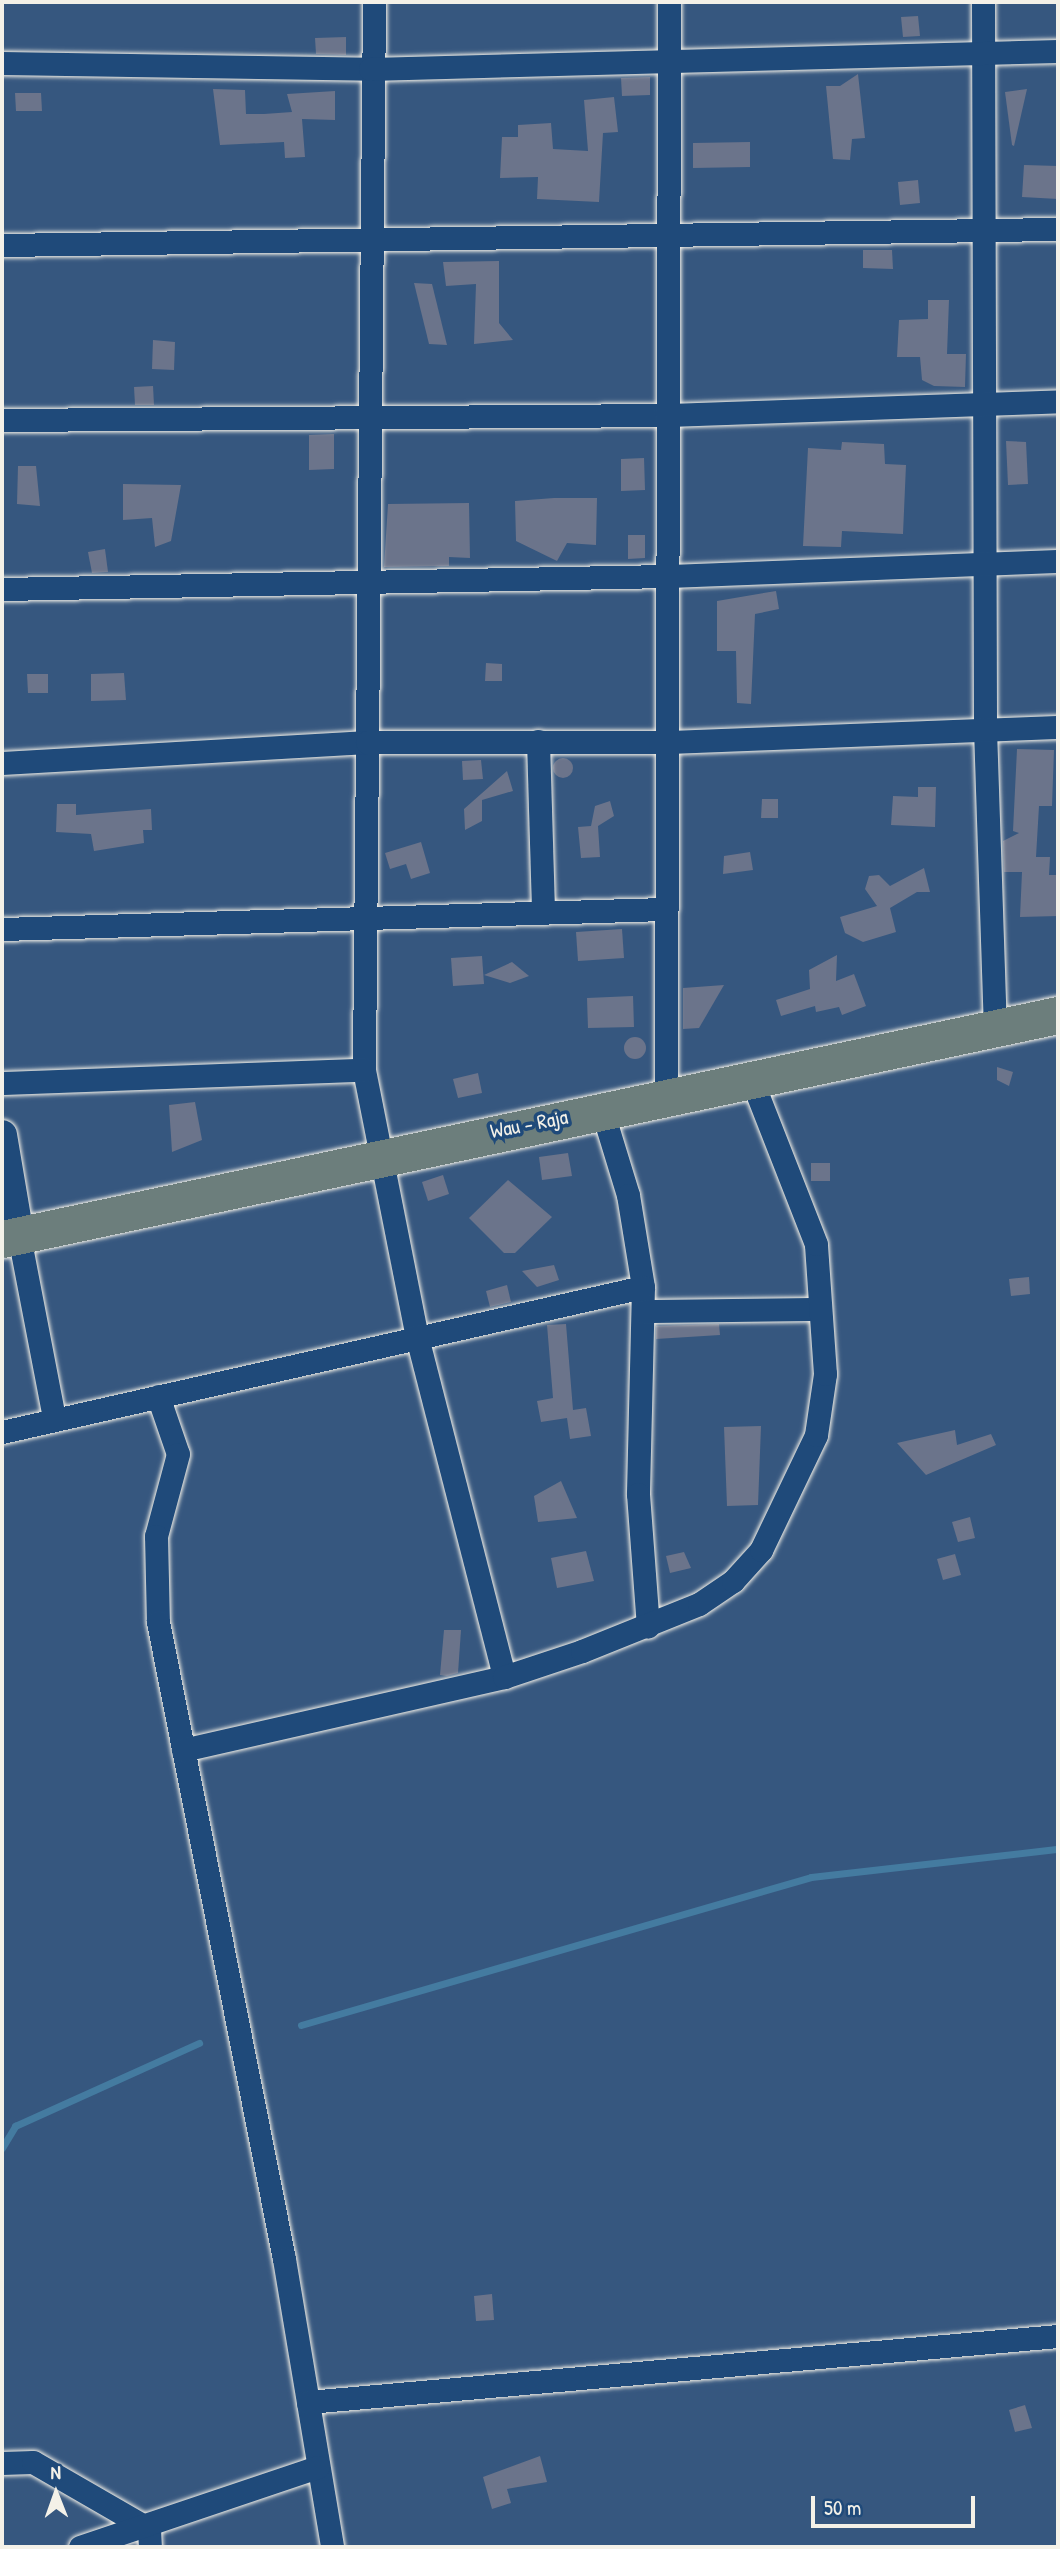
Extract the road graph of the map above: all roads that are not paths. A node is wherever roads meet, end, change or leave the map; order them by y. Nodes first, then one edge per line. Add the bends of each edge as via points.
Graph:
1 (374, 2) edge
2 (669, 2) edge
3 (983, 2) edge
4 (1058, 51) edge
5 (983, 54) junction
6 (2, 63) edge
7 (666, 64) junction
8 (370, 69) junction
9 (1058, 229) edge
10 (984, 231) junction
11 (669, 232) junction
12 (371, 241) junction
13 (2, 245) edge
14 (1058, 401) edge
15 (984, 404) junction
16 (666, 415) junction
17 (372, 416) junction
18 (2, 420) edge
19 (1058, 561) edge
20 (984, 564) junction
21 (668, 576) junction
22 (371, 582) junction
23 (2, 589) edge
24 (1058, 727) edge
25 (985, 729) junction
26 (538, 741) junction
27 (367, 742) junction
28 (668, 742) junction
29 (2, 762) edge
30 (663, 909) junction
31 (542, 911) junction
32 (361, 914) junction
33 (2, 929) edge
34 (1058, 1015) edge
35 (995, 1029) junction
36 (364, 1070) junction
37 (2, 1083) edge
38 (753, 1083) junction
39 (666, 1098) junction
40 (602, 1110) junction
41 (2, 1135) edge
42 (382, 1154) junction
43 (10, 1238) edge
44 (643, 1287) junction
45 (820, 1309) junction
46 (644, 1311) junction
47 (417, 1337) junction
48 (158, 1396) junction
49 (54, 1417) junction
50 (2, 1432) edge
51 (648, 1627) junction
52 (504, 1677) junction
53 (183, 1750) junction
54 (1058, 2336) edge
55 (308, 2402) junction
56 (2, 2463) edge
57 (318, 2467) junction
58 (149, 2538) edge
59 (80, 2547) edge
60 (332, 2547) edge

1 - 8 street
2 - 7 street
3 - 5 street
4 - 5 street
5 - 7 street
5 - 10 street
6 - 8 street
7 - 8 street
7 - 11 street
8 - 12 street
9 - 10 street
10 - 11 street
10 - 15 street
11 - 12 street
11 - 16 street
12 - 13 street
12 - 17 street
14 - 15 street
15 - 16 street
15 - 20 street
16 - 17 street
16 - 21 street
17 - 18 street
17 - 22 street
19 - 20 street
20 - 21 street
20 - 25 street
21 - 22 street
21 - 28 street
22 - 23 street
22 - 27 street
24 - 25 street
25 - 28 street
25 - 35 street
26 - 27 street
26 - 28 street
26 - 31 street
27 - 29 street
27 - 32 street
28 - 30 street
30 - 31 street
30 - 39 street
31 - 32 street
32 - 33 street
32 - 36 street
34 - 35 main road, Wau - Raja
35 - 38 main road, Wau - Raja
36 - 37 street
36 - 42 street
38 - 39 main road, Wau - Raja
38 - 45 street via 785,1152 816,1244
39 - 40 main road, Wau - Raja
40 - 42 main road, Wau - Raja
40 - 44 street via 628,1195
41 - 43 street
42 - 43 main road, Wau - Raja
42 - 47 street
43 - 49 street
44 - 46 street
44 - 47 street
45 - 46 street
45 - 51 street via 825,1374 816,1435 761,1550 733,1581
46 - 51 street via 638,1493
47 - 48 street
47 - 52 street
48 - 49 street
48 - 53 street via 178,1454 156,1536 158,1622
49 - 50 street
51 - 52 street
52 - 53 street
53 - 55 street
54 - 55 street
55 - 57 street
56 - 58 street via 33,2462
57 - 58 street
57 - 60 street
58 - 59 street

